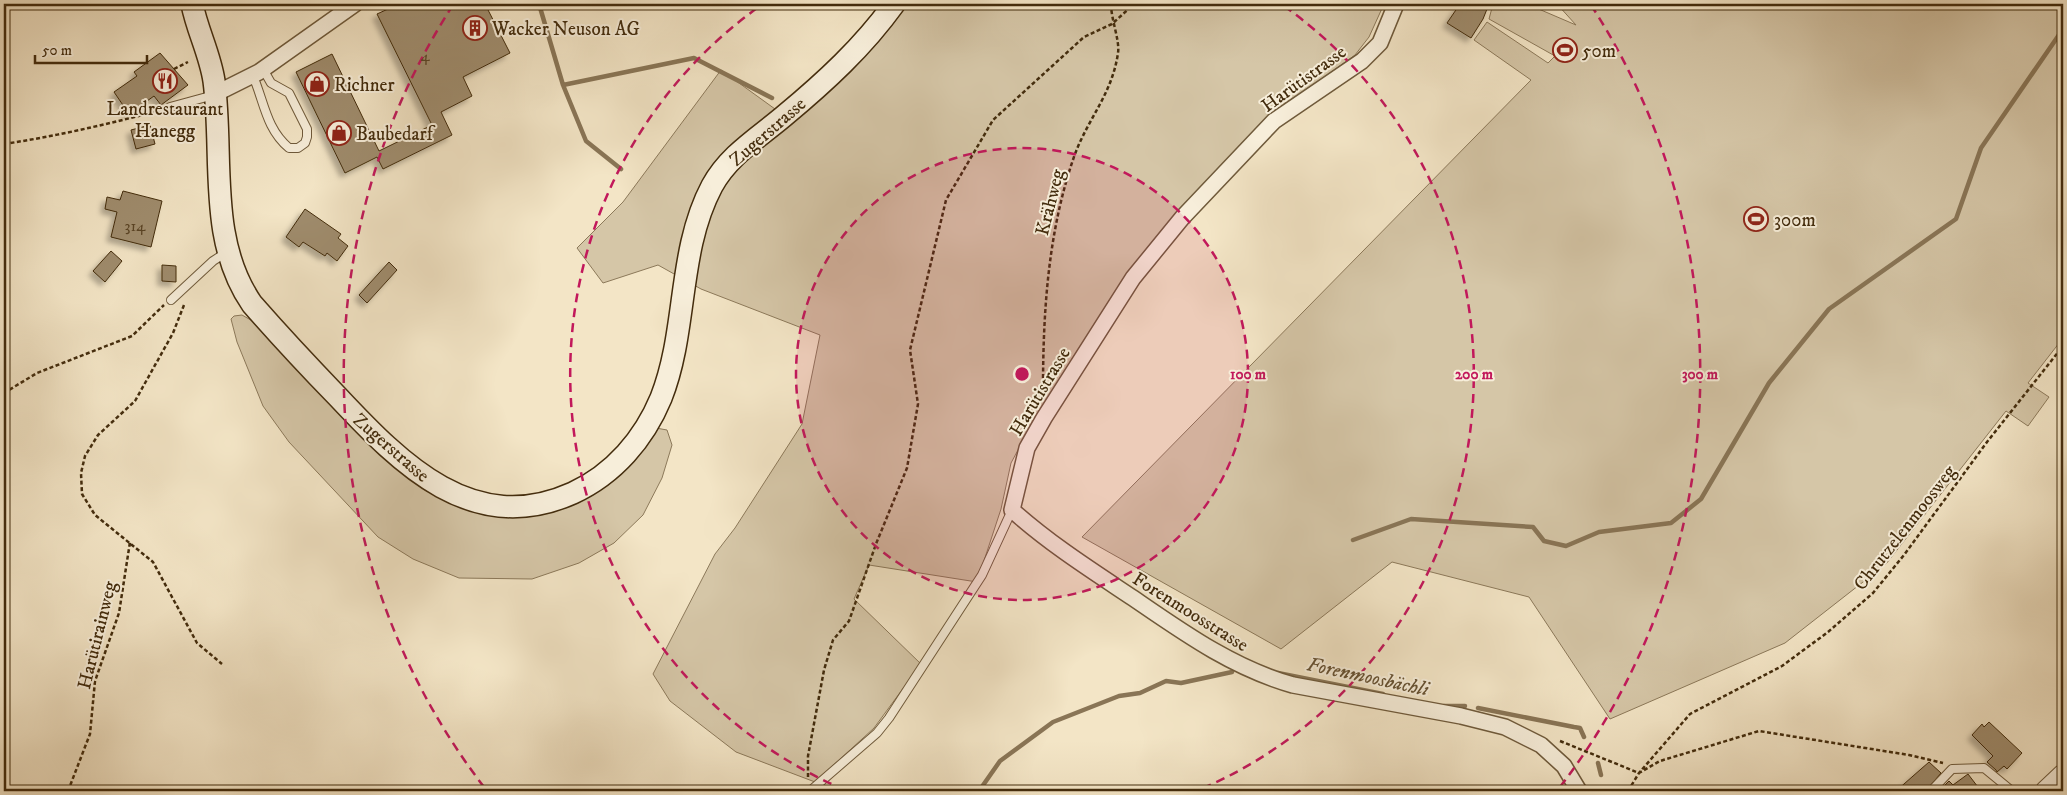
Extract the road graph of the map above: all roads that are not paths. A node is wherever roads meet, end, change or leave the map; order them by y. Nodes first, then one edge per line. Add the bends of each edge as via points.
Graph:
1 (192, 4) edge
2 (355, 4) edge
3 (894, 4) edge
4 (1396, 4) edge
5 (258, 72) junction
6 (215, 94) junction
7 (170, 107) road end
8 (227, 252) junction
9 (171, 300) road end
10 (1012, 510) junction
11 (2063, 774) edge
12 (808, 788) edge
13 (1579, 791) edge
14 (1931, 791) edge
15 (2012, 791) edge
16 (2045, 791) edge

1 - 6 main road, Zugerstrasse via 209,60
2 - 5 street
3 - 8 main road, Zugerstrasse via 867,40 843,64 750,142 728,163 714,183 698,217 668,375 650,422 635,444 604,474 557,500 516,506 480,502 441,488 415,471 380,440 252,304 233,272
4 - 10 street, Harütistrasse via 1380,42 1362,61 1274,121 1182,218 1132,278 1027,448
5 - 5 lane via 262,106 280,140 289,148 298,148 308,137 307,129 289,93
5 - 6 street
6 - 7 lane
6 - 8 main road, Zugerstrasse
8 - 9 lane
10 - 12 lane, Harütistrasse via 982,575 889,718 877,733
10 - 13 street, Forenmoosstrasse via 1066,554 1235,664 1294,685 1505,727 1541,744 1564,766
11 - 16 street
14 - 15 lane via 1952,769 1984,768

